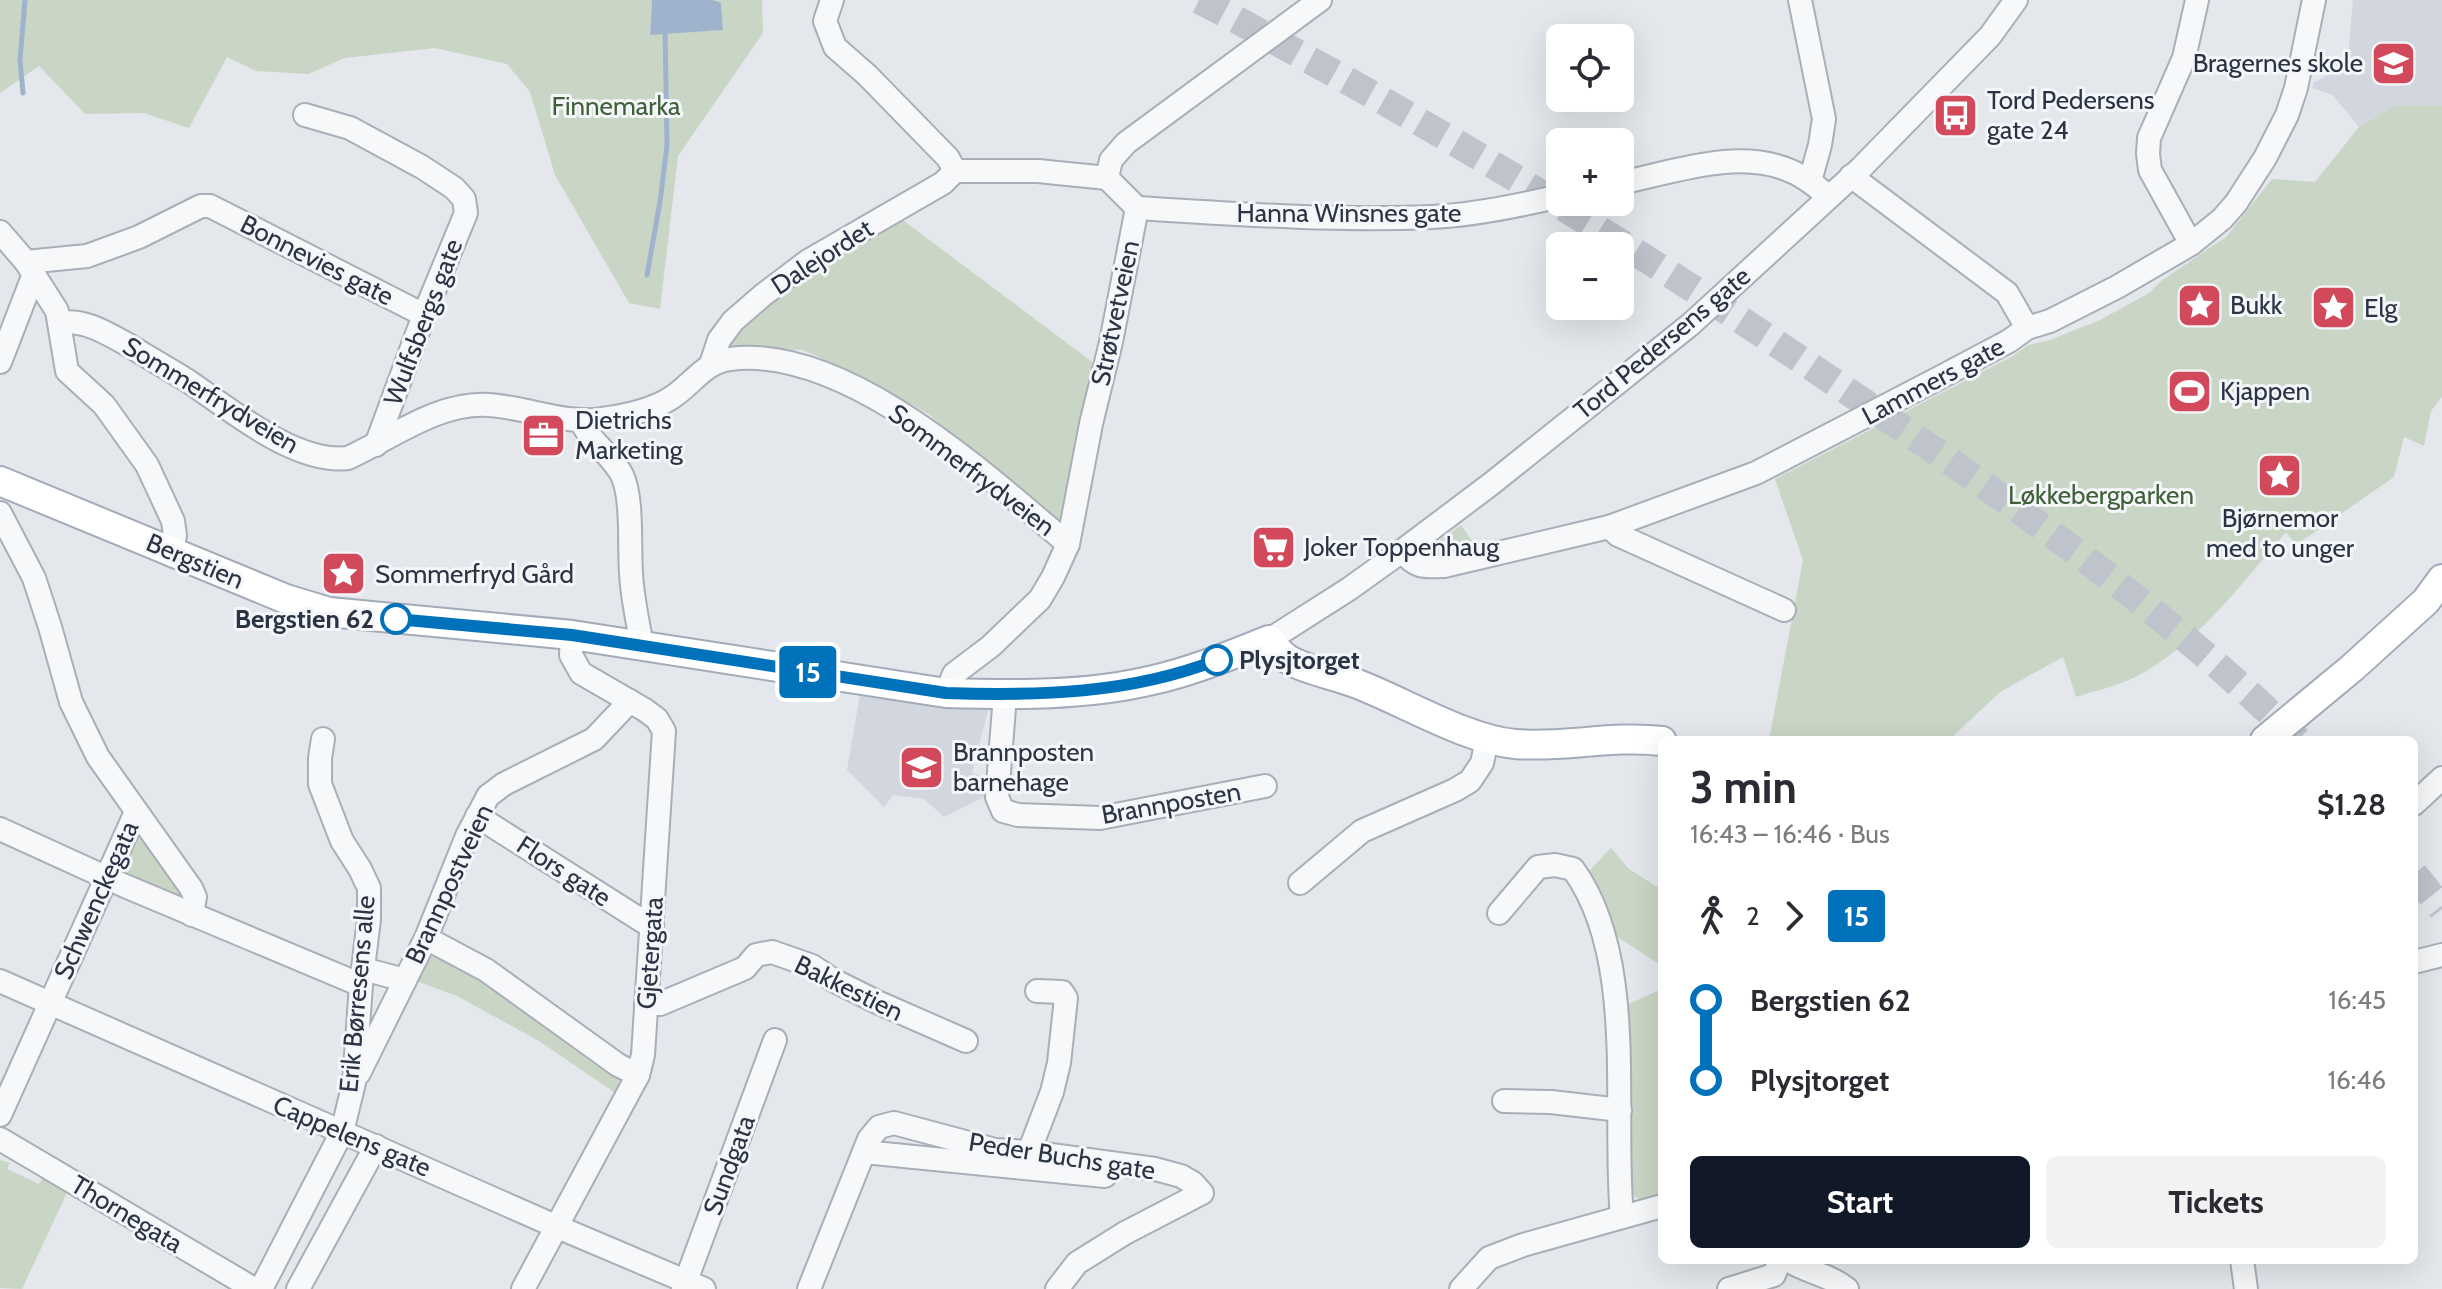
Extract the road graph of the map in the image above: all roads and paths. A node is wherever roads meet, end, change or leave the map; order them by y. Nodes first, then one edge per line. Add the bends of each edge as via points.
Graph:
1 (832, 0) edge
2 (1320, 0) edge
3 (1800, 0) edge
4 (2016, 0) edge
5 (2197, 0) edge
6 (2314, 0) edge
7 (305, 115) dead end
8 (955, 171) junction
9 (1851, 176) junction
10 (1107, 178) junction
11 (1634, 180) edge
12 (1810, 181) junction
13 (1829, 197) junction
14 (1546, 199) edge
15 (1137, 208) junction
16 (0, 232) edge
17 (2191, 244) junction
18 (30, 268) junction
19 (424, 315) junction
20 (60, 323) junction
21 (2027, 328) junction
22 (0, 362) edge
23 (711, 364) junction
24 (581, 421) junction
25 (376, 445) junction
26 (0, 481) edge
27 (0, 513) edge
28 (1609, 527) junction
29 (1068, 544) junction
30 (171, 550) junction
31 (1402, 551) junction
32 (2442, 579) edge
33 (1784, 610) dead end
34 (572, 635) junction
35 (1269, 640) junction
36 (642, 646) junction
37 (946, 693) junction
38 (1005, 695) junction
39 (630, 701) junction
40 (2270, 736) edge
41 (323, 739) dead end
42 (1487, 740) junction
43 (1658, 740) edge
44 (2442, 778) edge
45 (1265, 786) dead end
46 (2418, 800) edge
47 (136, 812) junction
48 (477, 816) junction
49 (0, 829) edge
50 (105, 877) junction
51 (1300, 883) dead end
52 (1499, 913) dead end
53 (192, 915) junction
54 (652, 925) junction
55 (426, 938) junction
56 (2442, 955) edge
57 (2418, 961) edge
58 (362, 977) junction
59 (405, 980) junction
60 (0, 981) edge
61 (1037, 991) dead end
62 (50, 1004) junction
63 (646, 1004) junction
64 (775, 1040) dead end
65 (966, 1041) dead end
66 (638, 1075) junction
67 (354, 1083) junction
68 (1504, 1101) dead end
69 (1620, 1110) junction
70 (0, 1115) edge
71 (342, 1132) junction
72 (0, 1139) edge
73 (376, 1146) junction
74 (864, 1152) junction
75 (1029, 1152) junction
76 (1181, 1176) junction
77 (1658, 1207) edge
78 (1622, 1217) junction
79 (557, 1226) junction
80 (1778, 1264) edge
81 (1794, 1264) edge
82 (2243, 1264) edge
83 (691, 1286) edge
84 (254, 1289) edge
85 (261, 1289) edge
86 (298, 1289) edge
87 (523, 1289) edge
88 (809, 1289) edge
89 (1057, 1289) edge
90 (1461, 1289) edge
91 (1729, 1289) edge
92 (1847, 1289) edge
93 (2246, 1289) edge

1 - 8 street via 825,21 835,47 948,158
2 - 10 street via 1126,143 1111,160
3 - 12 street via 1824,119
4 - 9 street, Tord Pedersens gate via 1990,36
5 - 17 street via 2184,58 2149,138 2148,154 2150,170
6 - 17 street, Lammers gate via 2287,115 2236,203
7 - 19 street, Wulfsbergs gate via 350,128 433,174 464,199 466,213
8 - 10 street
8 - 23 street, Dalejordet via 808,261 763,295 733,321
9 - 13 street, Tord Pedersens gate
9 - 21 street via 2007,293
10 - 15 street, Strøtvetveien
11 - 12 street via 1748,162 1790,170
12 - 13 street
13 - 31 street, Tord Pedersens gate via 1691,324
14 - 15 street, Hanna Winsnes gate via 1435,217
15 - 29 street, Strøtvetveien
16 - 18 street
17 - 21 street, Lammers gate via 2078,307
18 - 19 street, Bonnevies gate via 87,256 210,206
18 - 20 street
18 - 22 street
19 - 25 street, Wulfsbergs gate
20 - 25 street, Sommerfrydveien via 82,323 109,334 284,443 320,457 348,458
20 - 30 street via 67,371 104,405 147,465 173,521
21 - 28 street, Lammers gate via 1756,473
23 - 24 street, Sommerfrydveien via 657,406
23 - 29 street, Sommerfrydveien via 749,358 786,362 883,402 983,473
24 - 25 street, Sommerfrydveien via 514,408 463,406
24 - 36 street via 623,477
26 - 30 main road, Bergstien
27 - 47 street, Schwenckegata via 34,578 71,702 98,757
28 - 31 street, Lammers gate via 1444,566 1424,567
28 - 33 street
29 - 37 street, Strøtvetveien via 1040,599 954,674
30 - 34 main road, Bergstien via 329,612
31 - 35 street, Tord Pedersens gate
32 - 40 main road via 2426,601
34 - 36 main road, Bergstien
34 - 39 street, Gjetergata via 571,655 581,673
35 - 38 main road, Bergstien via 1153,680
35 - 42 main road via 1294,663 1356,683
36 - 37 main road, Bergstien
37 - 38 main road, Bergstien
38 - 45 street, Brannposten via 997,797 1003,811 1100,818
39 - 48 street, Brannpostveien via 594,739 488,796
39 - 54 street, Gjetergata via 657,719 664,731
41 - 58 street, Erik Børresens alle via 320,784 342,841 369,888
42 - 43 main road via 1550,745 1634,737
42 - 51 street via 1482,763 1470,781 1362,831
44 - 46 street
47 - 50 street, Schwenckegata
47 - 53 street via 191,888
48 - 54 street, Flors gate
48 - 55 street, Brannpostveien
49 - 50 street
50 - 53 street
50 - 62 street, Schwenckegata
52 - 69 street via 1538,867 1573,869 1583,883 1606,944 1615,996
53 - 58 street
54 - 63 street, Gjetergata
55 - 59 street, Brannpostveien
55 - 66 street via 486,970
56 - 57 street
58 - 59 street
58 - 67 street, Erik Børresens alle
59 - 67 street, Brannpostveien
60 - 62 street, Cappelens gate
61 - 75 street via 1062,992 1066,998 1059,1063
62 - 70 street, Schwenckegata
62 - 71 street, Cappelens gate
63 - 65 street, Bakkestien via 660,1004 745,968 756,955 772,952
63 - 66 street, Gjetergata
64 - 83 street, Sundgata
66 - 79 street, Gjetergata
67 - 71 street, Erik Børresens alle
68 - 69 street
69 - 78 street
71 - 73 street, Cappelens gate
71 - 85 street, Erik Børresens alle
72 - 84 street, Thornegata
73 - 79 street, Cappelens gate
73 - 86 street
74 - 75 street, Peder Buchs gate via 879,1127 894,1123 995,1150
74 - 76 street, Peder Buchs gate via 1084,1175 1156,1180
74 - 88 street, Peder Buchs gate
75 - 76 street, Peder Buchs gate
76 - 89 street, Peder Buchs gate via 1202,1193 1077,1263
77 - 78 street
78 - 90 street via 1489,1258
79 - 83 street, Cappelens gate
79 - 87 street, Gjetergata
80 - 91 street via 1774,1275
81 - 92 street
82 - 93 street

